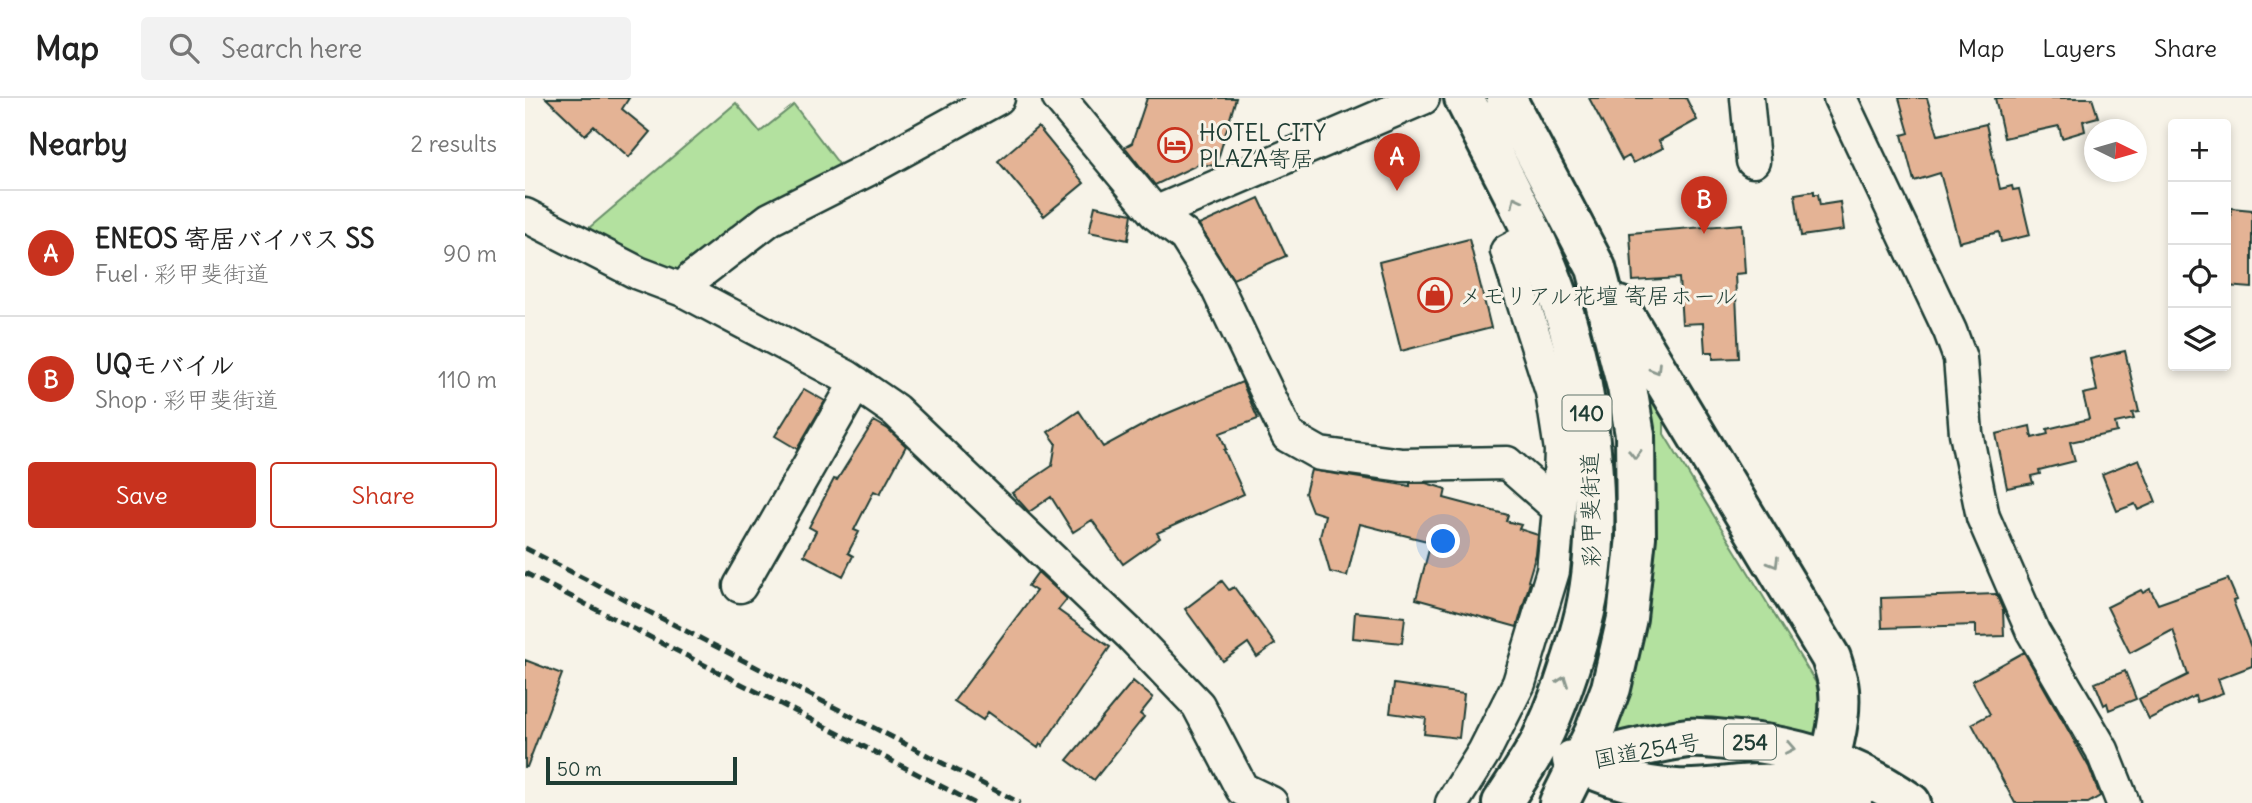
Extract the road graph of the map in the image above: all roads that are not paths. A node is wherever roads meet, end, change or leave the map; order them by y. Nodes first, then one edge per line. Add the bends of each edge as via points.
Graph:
1 (997, 98) edge
2 (1059, 98) edge
3 (1423, 98) edge
4 (1464, 98) edge
5 (1506, 98) edge
6 (1747, 98) edge
7 (1840, 98) edge
8 (1753, 161) dead end
9 (1155, 213) junction
10 (525, 215) edge
11 (1596, 268) junction
12 (683, 290) junction
13 (1554, 335) junction
14 (856, 383) junction
15 (1559, 509) junction
16 (740, 586) dead end
17 (1538, 745) junction
18 (1579, 763) junction
19 (1834, 784) edge
20 (1687, 796) edge
21 (1271, 803) edge
22 (1452, 803) edge
23 (1502, 803) edge
24 (1559, 803) edge
25 (1911, 803) edge
26 (2123, 803) edge

1 - 12 street via 770,219
2 - 9 street
3 - 9 street
13 -> 4 highway, 彩甲斐街道 / 140 via 1554,283
5 - 11 highway, 彩甲斐街道 / 140
6 - 8 street
7 - 26 street via 1960,358 1966,433 1983,517 2033,632 2102,750
9 - 15 street via 1185,236 1216,285 1288,436 1320,454 1402,466 1507,463
10 - 12 street via 638,273
11 -> 18 highway, 彩甲斐街道 / 140 via 1635,435 1636,537 1627,618 1611,688
11 -> 19 highway via 1831,658 1839,689
12 - 14 street
13 - 15 street via 1552,392 1561,450
17 -> 13 highway, 彩甲斐街道 / 140 via 1583,623 1594,521 1585,399
14 - 16 street
14 - 21 street via 895,410 1130,634 1198,705 1242,789
15 - 22 street via 1553,571 1518,683
17 - 18 highway, 国道254号 / 254
17 - 23 highway, 彩甲斐街道 / 140
18 -> 19 highway, 国道254号 / 254 via 1691,738 1742,741 1794,748
18 - 20 highway, 国道254号 / 254 via 1605,776
18 - 24 highway, 彩甲斐街道 / 140
19 - 20 highway, 国道254号 / 254 via 1774,784
19 - 25 highway, 国道254号 / 254 via 1888,786

